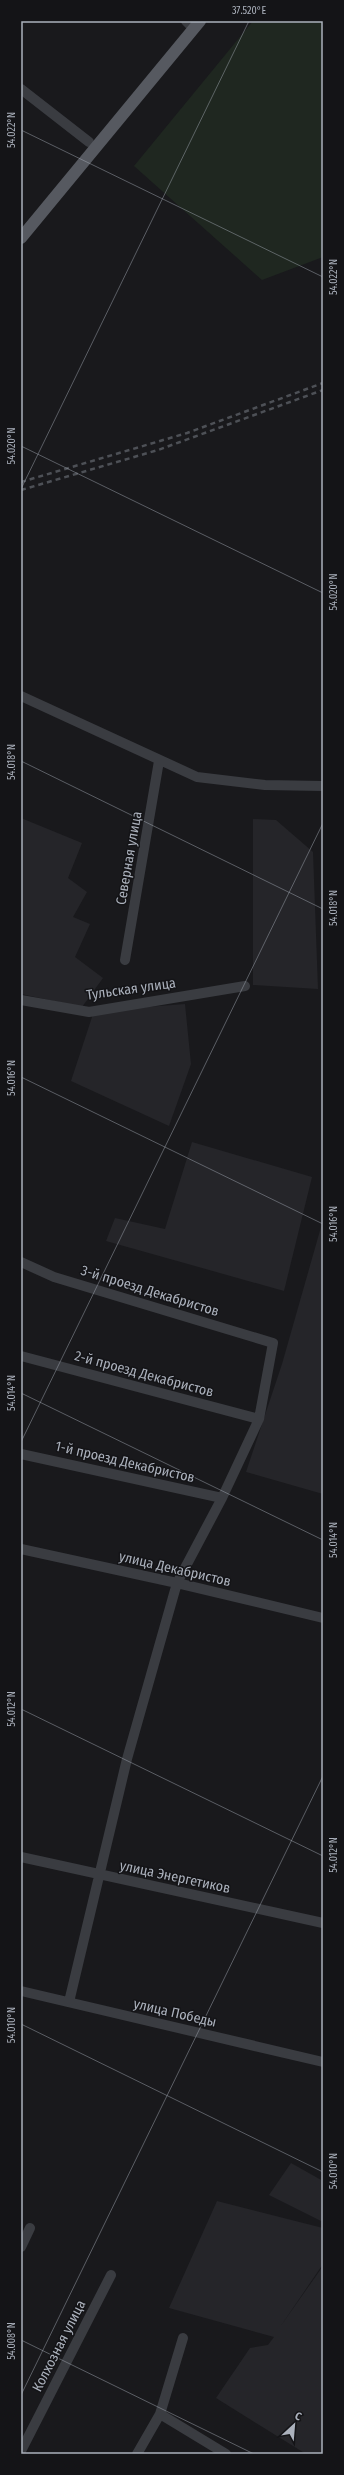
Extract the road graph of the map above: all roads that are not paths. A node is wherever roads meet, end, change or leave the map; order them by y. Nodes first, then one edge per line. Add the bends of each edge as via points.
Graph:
1 (192, 22) edge
2 (21, 89) edge
3 (89, 142) dead end
4 (21, 238) edge
5 (21, 696) edge
6 (159, 761) junction
7 (323, 786) edge
8 (125, 960) dead end
9 (245, 986) dead end
10 (21, 1000) edge
11 (21, 1262) edge
12 (21, 1356) edge
13 (259, 1419) junction
14 (21, 1454) edge
15 (222, 1498) junction
16 (21, 1549) edge
17 (177, 1582) junction
18 (323, 1618) edge
19 (21, 1857) edge
20 (100, 1875) junction
21 (323, 1923) edge
22 (21, 1991) edge
23 (69, 2002) junction
24 (323, 2062) edge
25 (30, 2228) dead end
26 (21, 2247) edge
27 (111, 2275) dead end
28 (183, 2338) dead end
29 (160, 2414) junction
30 (21, 2451) edge
31 (138, 2454) edge
32 (226, 2454) edge

1 - 4 main road
2 - 3 street
5 - 6 street
6 - 7 street via 197,777 265,785
6 - 8 street, Северная улица
9 - 10 street, Тульская улица via 89,1012
11 - 13 street, 3-й проезд Декабристов via 54,1277 274,1342
12 - 13 street, 2-й проезд Декабристов
13 - 15 street
14 - 15 street, 1-й проезд Декабристов
15 - 17 street
16 - 17 street, улица Декабристов
17 - 18 street, улица Декабристов
17 - 20 street via 127,1758
19 - 20 street, улица Энергетиков
20 - 21 street, улица Энергетиков
20 - 23 street
22 - 23 street, улица Победы
23 - 24 street, улица Победы
25 - 26 street
27 - 30 street, Колхозная улица
28 - 29 street
29 - 31 street
29 - 32 street

